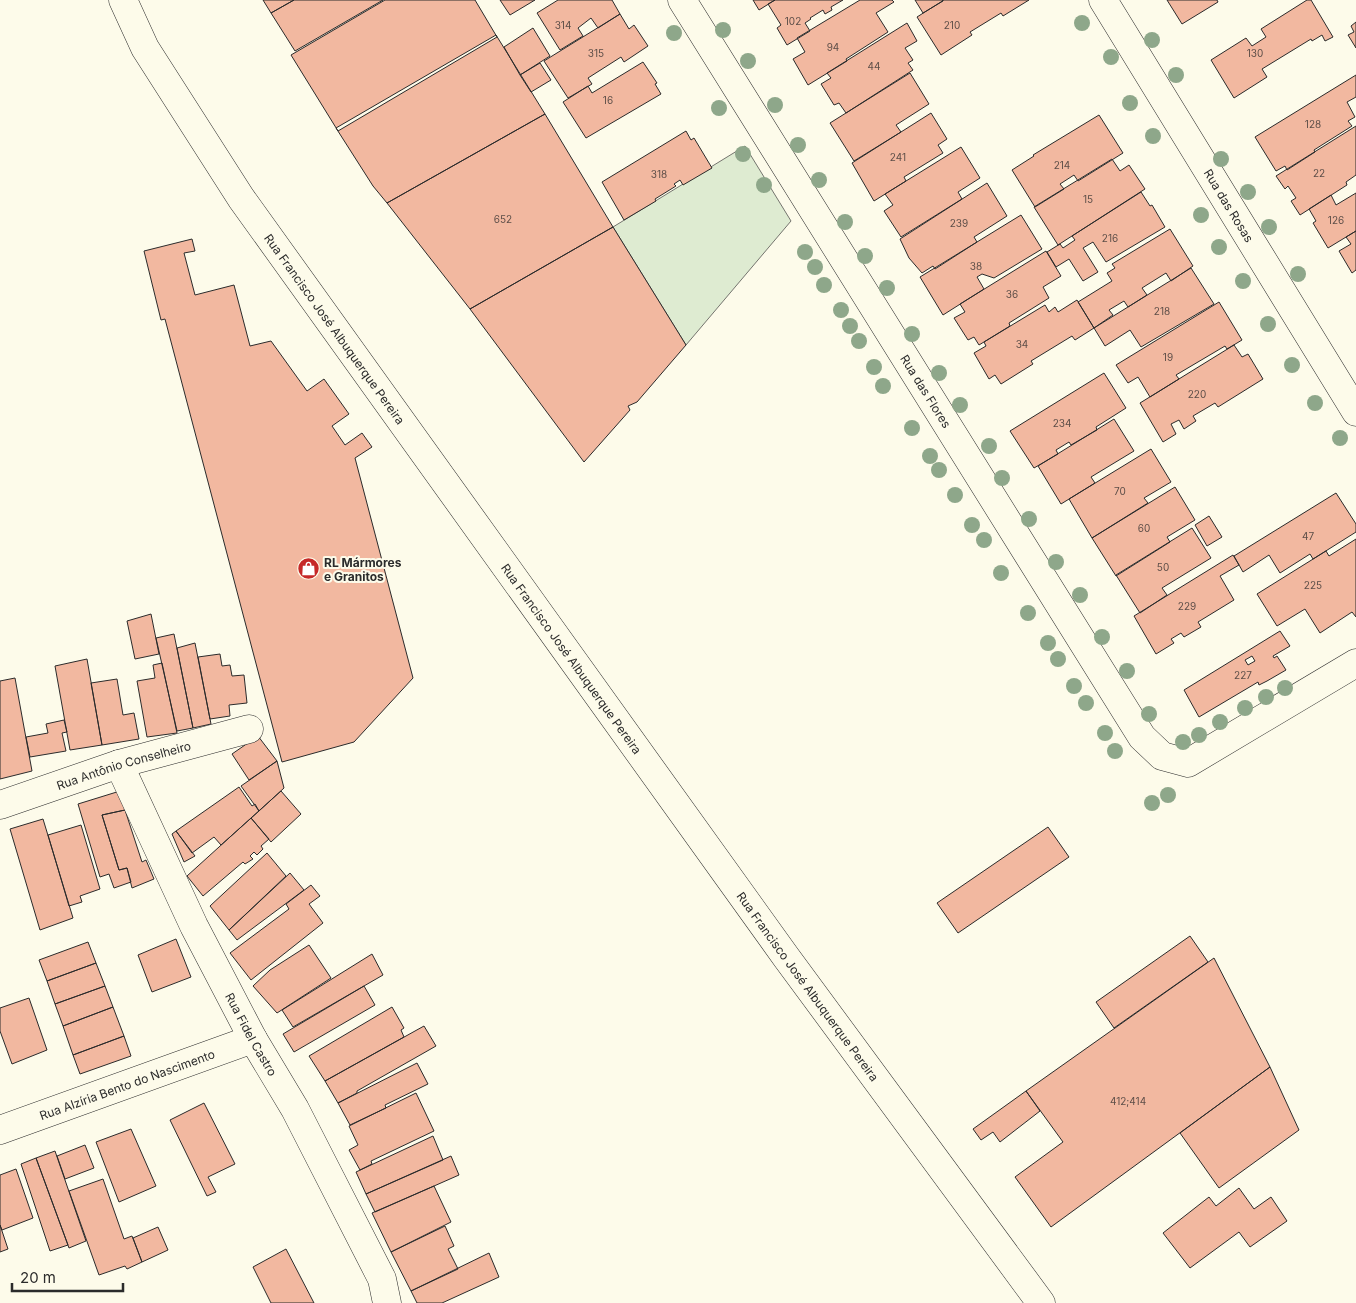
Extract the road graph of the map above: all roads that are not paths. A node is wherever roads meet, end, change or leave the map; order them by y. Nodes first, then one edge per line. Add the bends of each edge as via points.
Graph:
1 (123, 0) edge
2 (682, 0) edge
3 (1103, 0) edge
4 (1353, 402) edge
5 (1356, 663) edge
6 (249, 728) dead end
7 (119, 764) junction
8 (0, 805) edge
9 (253, 1038) junction
10 (0, 1130) edge
11 (388, 1303) edge
12 (1041, 1303) edge

1 - 12 street, Rua Francisco José Albuquerque Pereira via 144,48 241,198 792,965
2 - 5 street, Rua das Flores via 1142,737 1162,756 1188,763
3 - 4 street, Rua das Rosas
6 - 7 street, Rua Antônio Conselheiro
7 - 8 street, Rua Antônio Conselheiro
7 - 9 street, Rua Fidel Castro via 194,926
9 - 10 street, Rua Alzíria Bento do Nascimento
9 - 11 street, Rua Fidel Castro via 295,1108 374,1262

